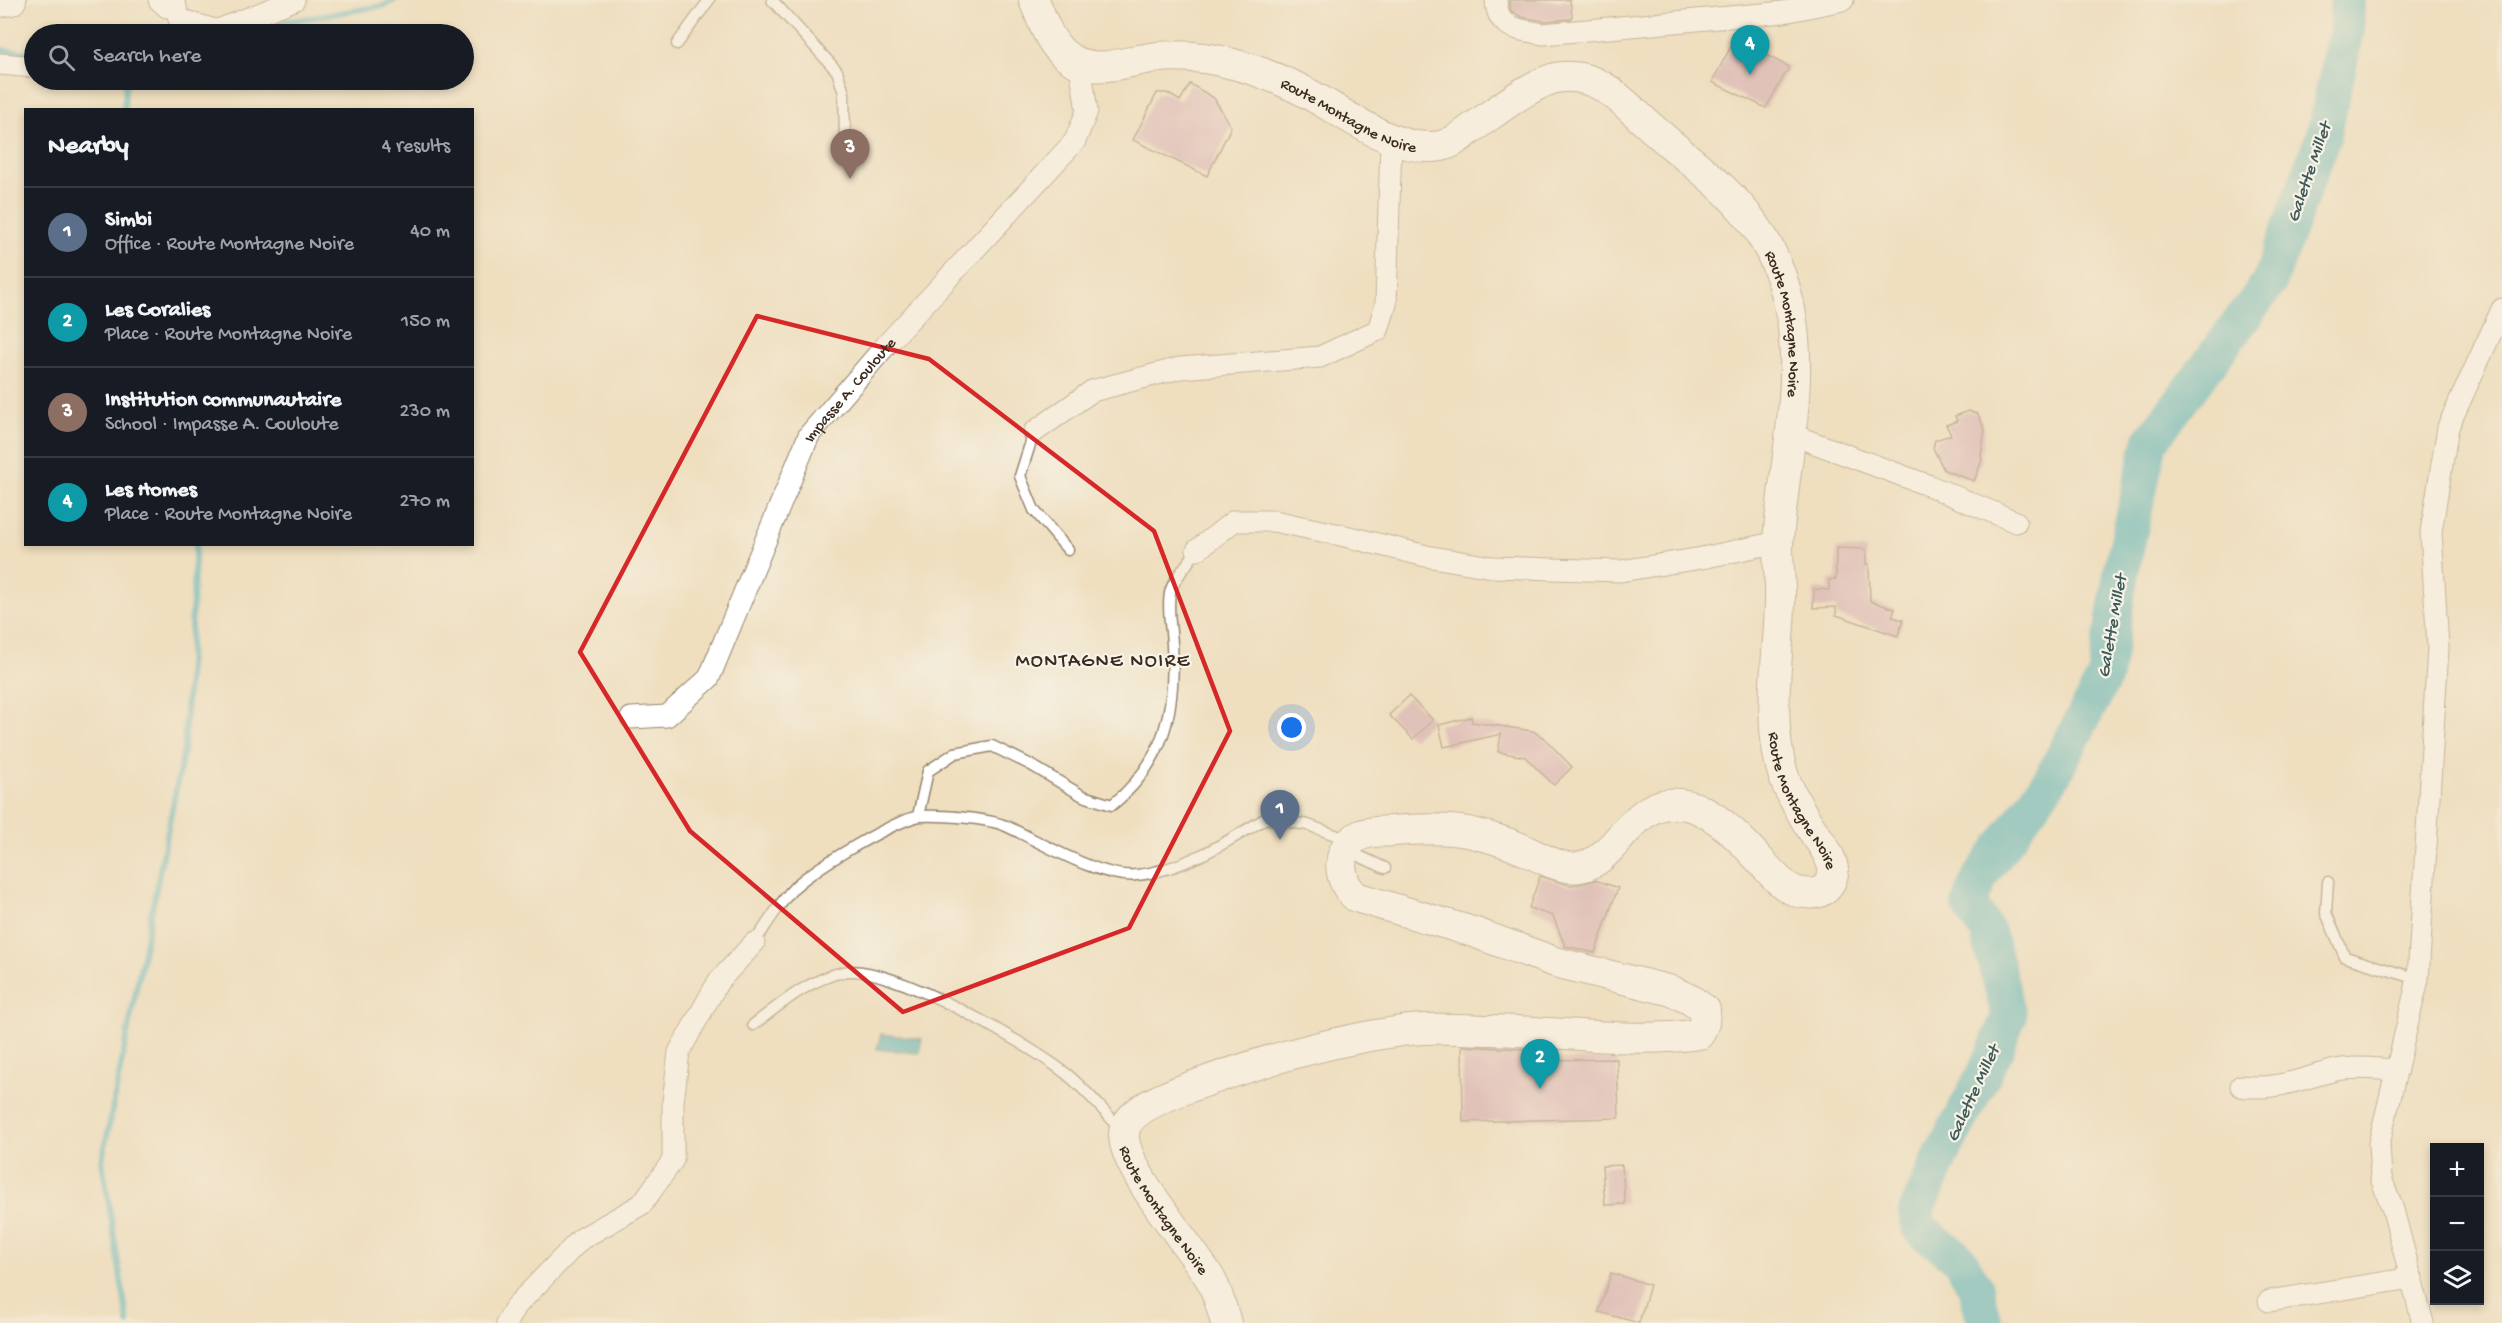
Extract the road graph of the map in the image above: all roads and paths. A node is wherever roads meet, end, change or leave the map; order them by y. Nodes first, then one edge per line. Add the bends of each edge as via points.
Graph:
1 (10, 0) edge
2 (159, 0) edge
3 (294, 0) edge
4 (708, 0) edge
5 (772, 0) edge
6 (1496, 0) edge
7 (1843, 0) edge
8 (0, 2) edge
9 (1038, 2) edge
10 (189, 24) edge
11 (235, 24) edge
12 (677, 44) dead end
13 (0, 64) edge
14 (1080, 65) junction
15 (24, 67) edge
16 (845, 135) dead end
17 (1391, 140) junction
18 (2502, 309) edge
19 (1034, 432) joint
20 (1790, 434) junction
21 (2016, 522) dead end
22 (1778, 542) junction
23 (1068, 550) dead end
24 (1197, 550) joint
25 (631, 718) dead end
26 (918, 816) junction
27 (1357, 836) junction
28 (1385, 868) dead end
29 (2328, 882) dead end
30 (754, 943) joint
31 (2418, 979) junction
32 (753, 1025) dead end
33 (2397, 1070) junction
34 (2241, 1086) dead end
35 (1124, 1132) junction
36 (2412, 1278) junction
37 (2269, 1301) dead end
38 (507, 1323) edge
39 (1226, 1323) edge
40 (2423, 1323) edge

1 - 8 street
2 - 10 street via 167,7 176,7 179,19
3 - 11 street
4 - 12 lane
5 - 16 lane via 837,71 844,93
6 - 7 street via 1503,23 1543,34 1784,12
9 - 14 street via 1048,34 1062,53
13 - 15 street
14 - 17 street, Route Montagne Noire via 1105,68 1154,57 1198,56 1238,65 1293,86
14 - 25 street, Impasse A. Couloute via 1087,111 1075,141 887,344 809,435 710,678 667,716
17 - 19 street via 1386,304 1378,330 1320,357 1180,368 1092,391
17 - 20 street, Route Montagne Noire via 1441,146 1540,84 1560,77 1609,88 1726,192 1760,232 1785,285 1792,319 1797,370
18 - 31 street via 2448,427 2431,531 2438,648
19 - 23 lane via 1020,476 1034,510
20 - 21 street
20 - 22 street, Route Montagne Noire
22 - 24 street via 1620,571 1532,569 1426,556 1274,521 1234,521
22 - 27 street, Route Montagne Noire via 1777,751 1785,780 1833,870 1826,888 1817,893 1795,892 1719,822 1702,810 1683,804 1665,805 1638,818 1596,862 1576,869 1465,831 1416,829
24 - 26 lane via 1171,590 1171,692 1164,731 1152,762 1132,789 1112,805 1083,796 992,746 955,753 928,771
26 - 27 lane via 1003,825 1109,872 1136,876 1221,845 1266,818
26 - 30 lane via 860,842 792,889
27 - 28 lane
27 - 35 street, Route Montagne Noire via 1340,864 1344,882 1356,897 1473,932 1555,962 1672,991 1705,1010 1699,1034 1660,1038 1487,1030 1396,1031 1296,1052 1184,1090 1142,1109
29 - 31 lane via 2326,913 2344,957
30 - 38 street via 718,982 679,1052 673,1102 673,1160 642,1204 581,1239 516,1306
31 - 33 street
32 - 35 lane via 801,988 843,972 870,972 970,1012 1065,1072
33 - 34 street via 2338,1070 2283,1086
33 - 36 street via 2379,1144 2381,1178
35 - 39 street, Route Montagne Noire via 1131,1163 1212,1282
36 - 37 street
36 - 40 street

